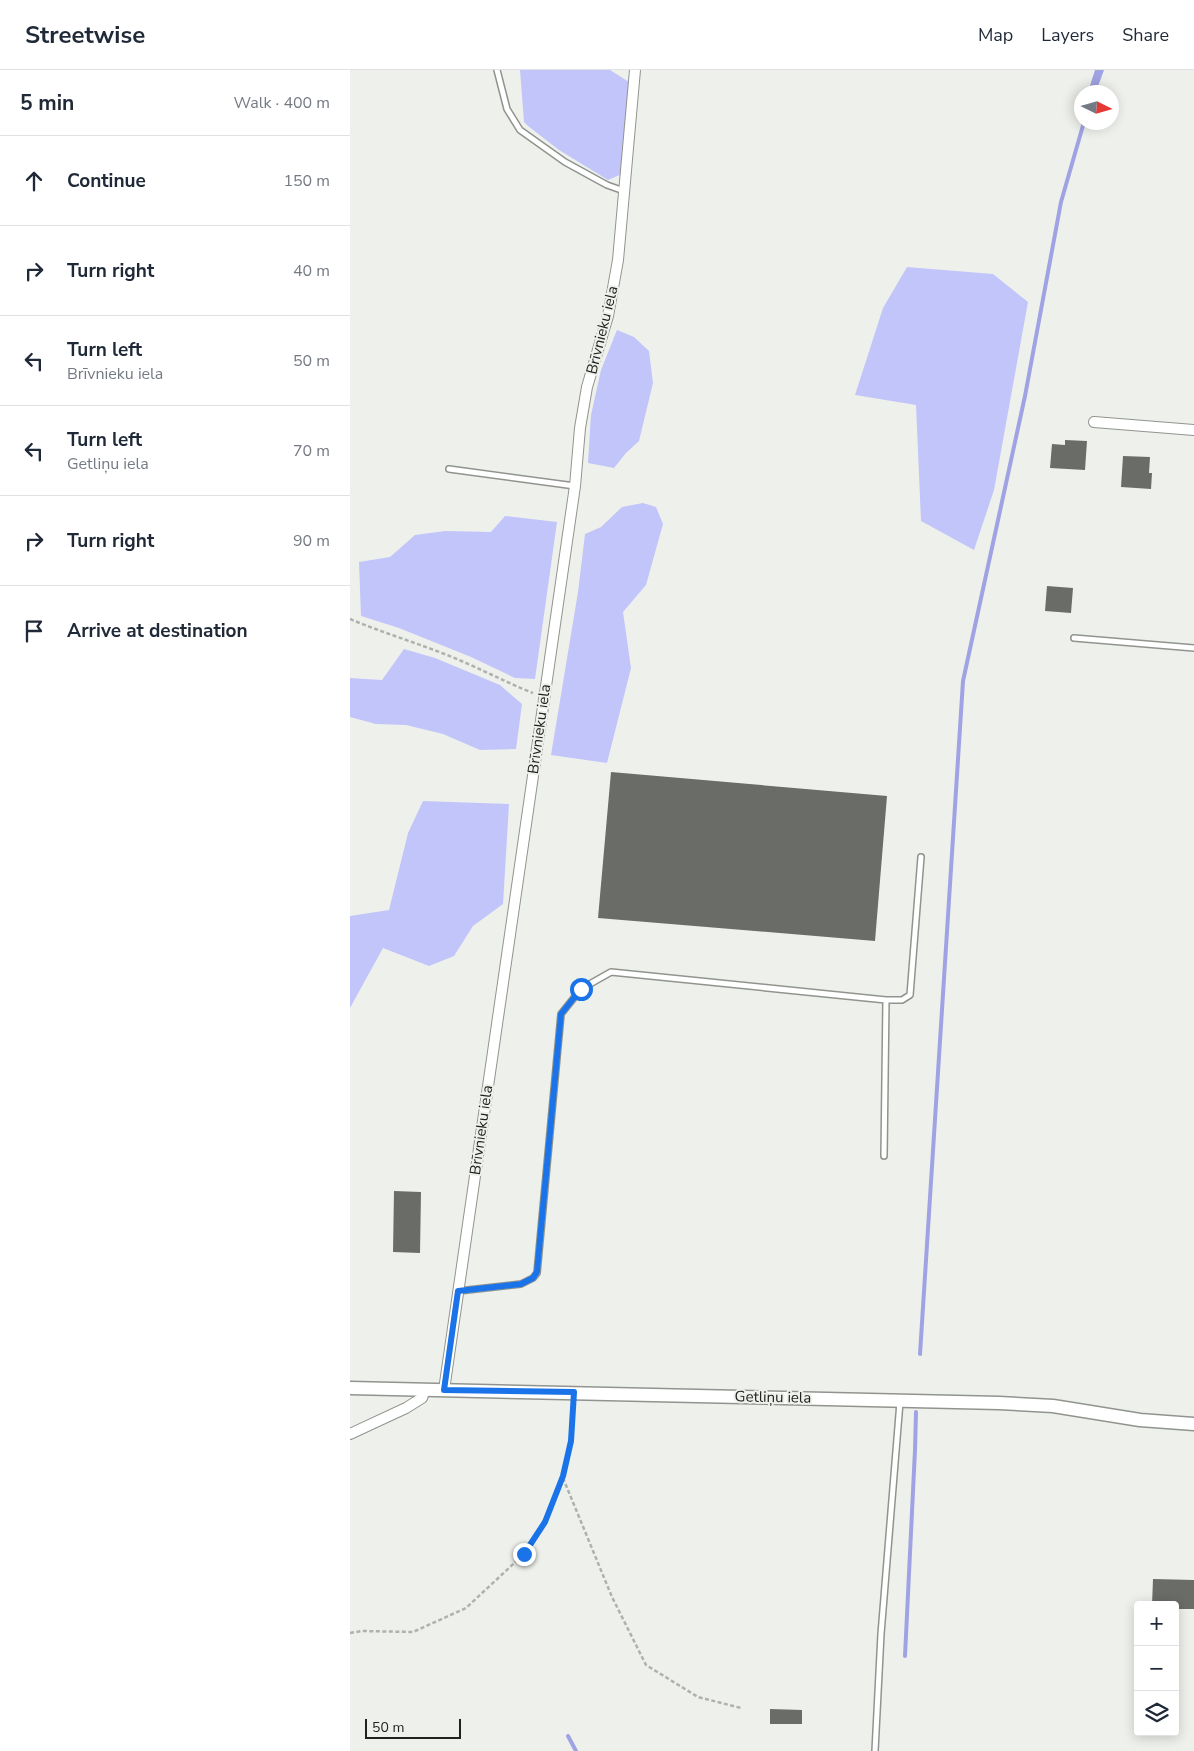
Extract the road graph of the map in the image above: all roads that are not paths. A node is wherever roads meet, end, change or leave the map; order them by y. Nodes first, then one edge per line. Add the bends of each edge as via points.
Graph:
1 (497, 70) edge
2 (635, 70) edge
3 (625, 191) junction
4 (1094, 422) dead end
5 (1194, 430) edge
6 (449, 469) dead end
7 (575, 486) junction
8 (1074, 638) dead end
9 (1194, 648) edge
10 (921, 857) dead end
11 (886, 1000) junction
12 (884, 1156) dead end
13 (458, 1291) junction
14 (350, 1388) edge
15 (425, 1389) junction
16 (444, 1390) junction
17 (900, 1400) junction
18 (1194, 1424) edge
19 (350, 1434) edge
20 (876, 1751) edge

1 - 3 lane via 507,108 520,130 565,162
2 - 3 street, Brīvnieku iela
3 - 7 street, Brīvnieku iela via 608,316 587,386
4 - 5 street
6 - 7 lane
7 - 13 street, Brīvnieku iela
8 - 9 lane
10 - 11 lane via 910,995 902,1000
11 - 12 lane
11 - 13 lane via 611,972 581,989 561,1014 537,1272 521,1284
13 - 16 street, Brīvnieku iela
14 - 15 street, Getliņu iela
15 - 16 street, Getliņu iela
15 - 19 street via 422,1398 406,1408
16 - 17 street, Getliņu iela
17 - 18 street, Getliņu iela via 1052,1406 1140,1420
17 - 20 lane via 881,1634

